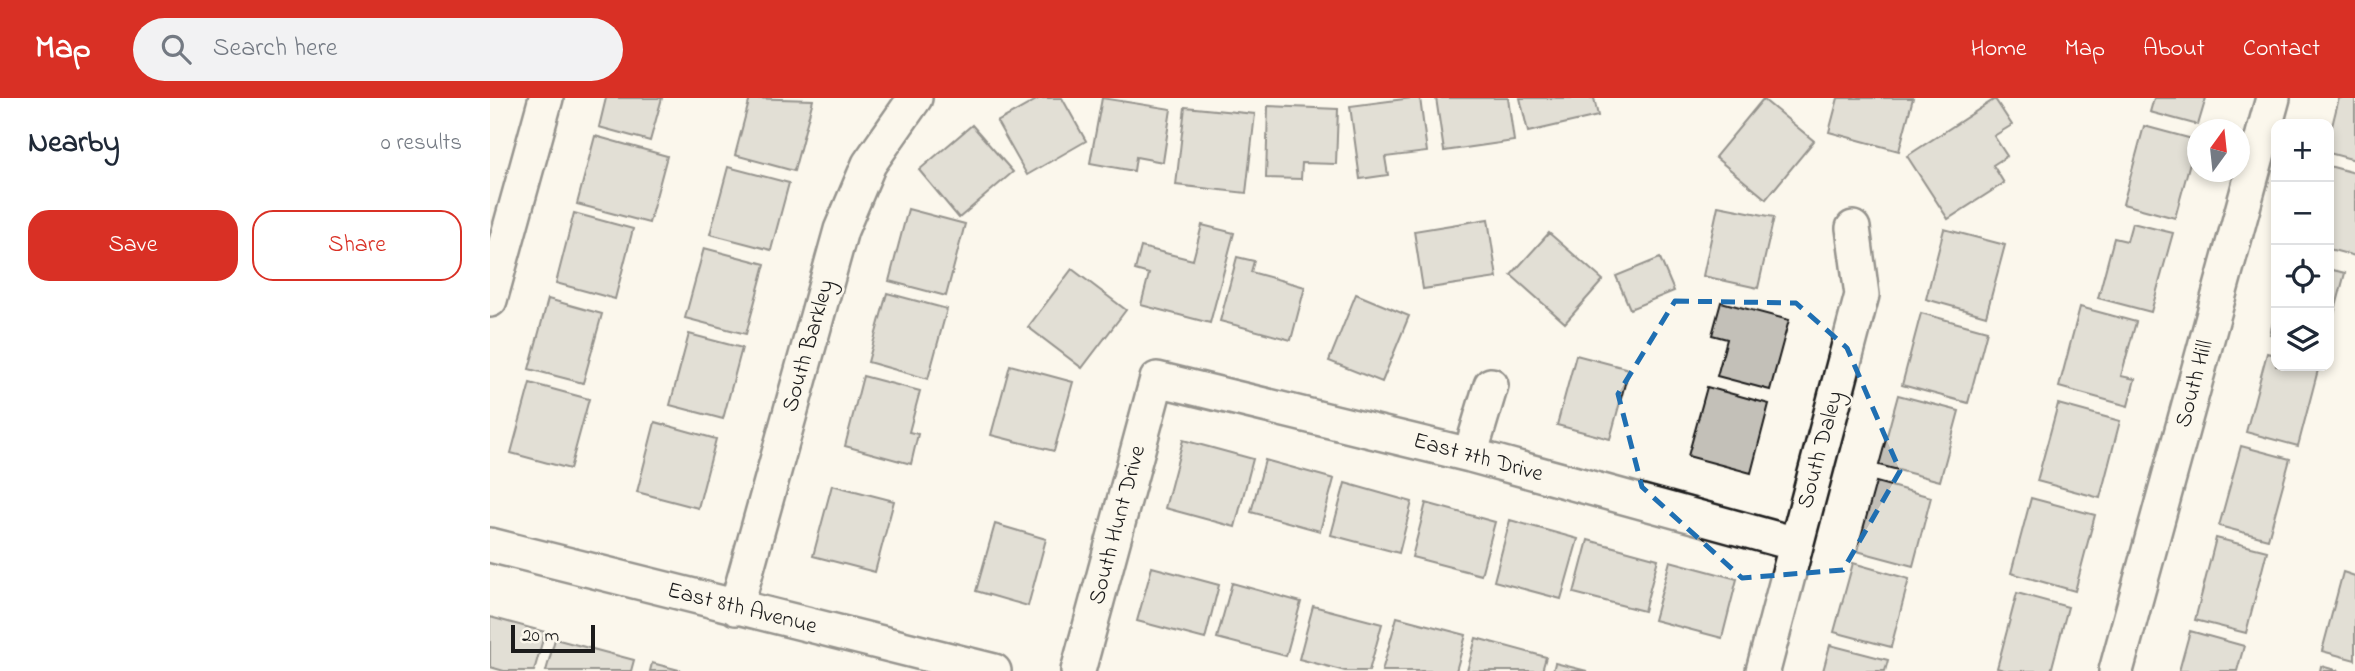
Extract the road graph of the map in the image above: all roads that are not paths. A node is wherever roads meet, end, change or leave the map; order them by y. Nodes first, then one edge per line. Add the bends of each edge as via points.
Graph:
1 (546, 98) edge
2 (915, 98) edge
3 (2273, 98) edge
4 (1853, 228) dead end
5 (490, 300) edge
6 (1157, 379) joint
7 (1491, 385) dead end
8 (1470, 455) junction
9 (1796, 544) junction
10 (490, 545) edge
11 (736, 608) junction
12 (994, 671) edge
13 (1078, 671) edge
14 (1763, 671) edge
15 (2116, 671) edge

1 - 5 street
2 - 11 street, South Barkley via 869,164 841,230
3 - 15 street, South Hill
4 - 9 street, South Daley via 1862,295
6 - 8 street, East 7th Drive
6 - 13 street, South Hunt Drive
7 - 8 street
8 - 9 street, East 7th Drive
9 - 14 street, South Daley
10 - 11 street, East 8th Avenue
11 - 12 street, East 8th Avenue

